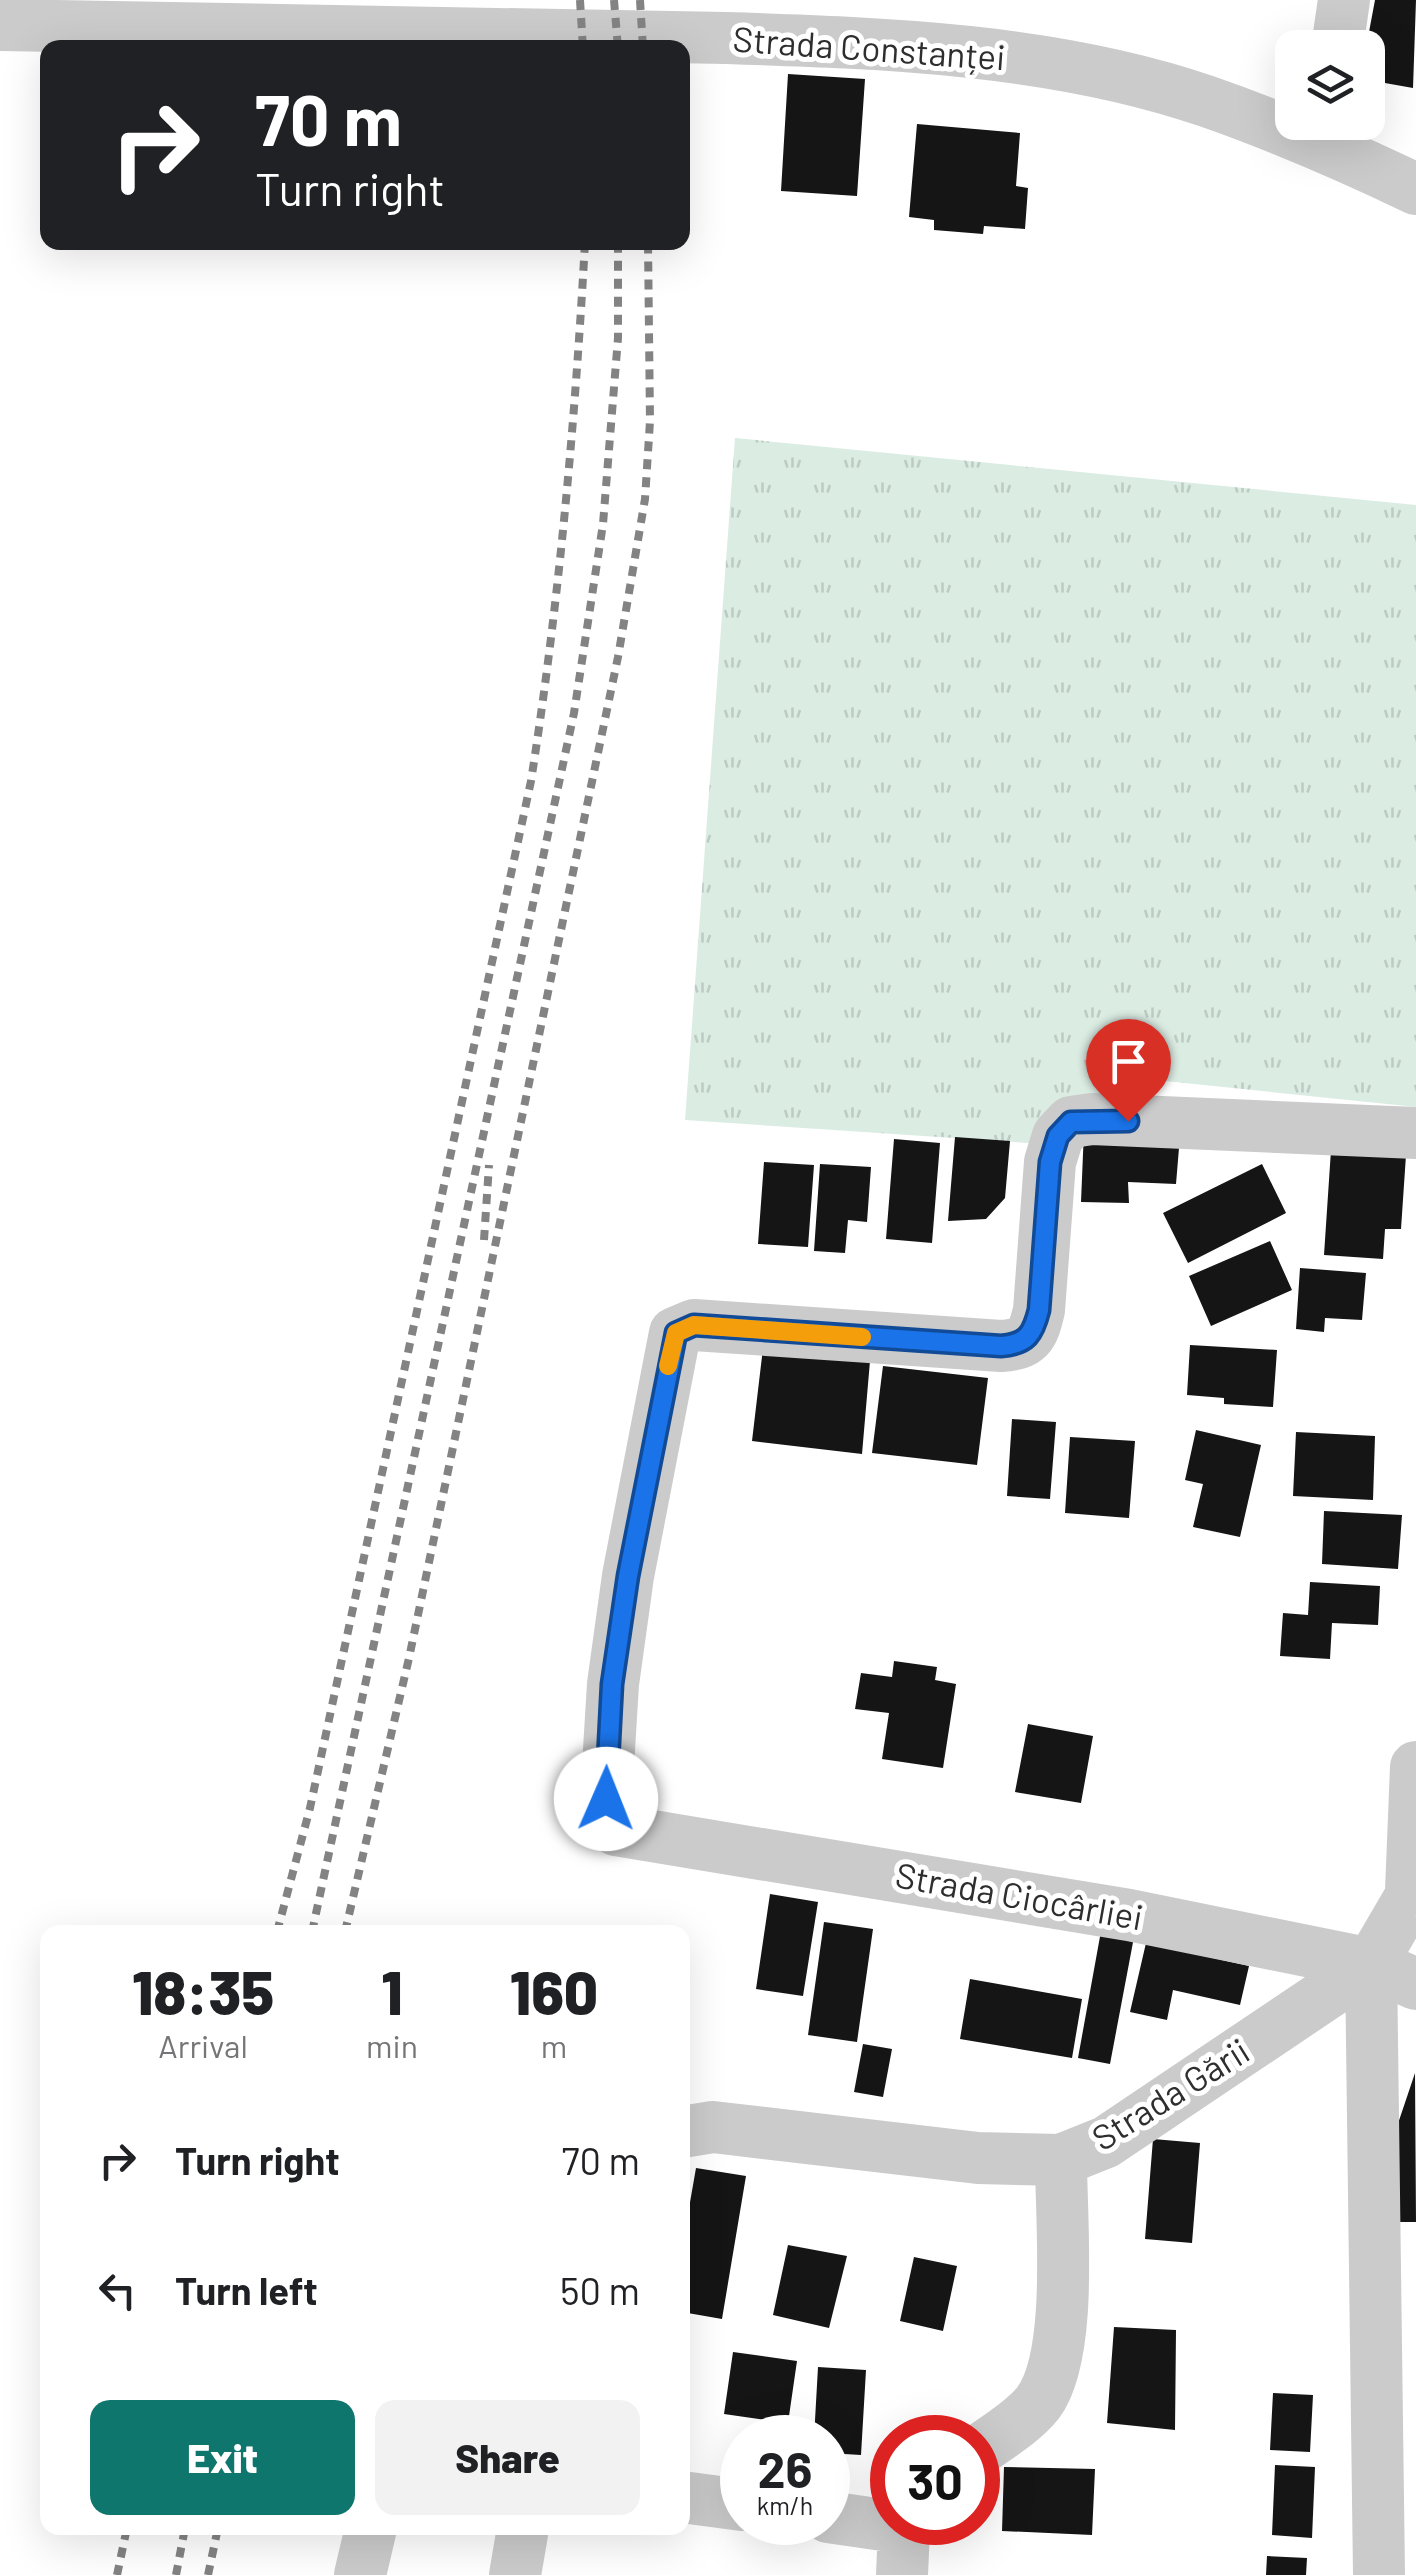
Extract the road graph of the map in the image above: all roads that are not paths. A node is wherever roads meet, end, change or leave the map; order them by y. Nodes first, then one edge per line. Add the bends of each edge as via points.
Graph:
1 (1344, 0) edge
2 (724, 19) edge
3 (0, 25) edge
4 (1340, 30) edge
5 (1275, 120) edge
6 (1332, 140) edge
7 (1416, 188) edge
8 (1416, 1132) edge
9 (1416, 1767) edge
10 (1413, 1889) edge
11 (1393, 1974) edge
12 (690, 2130) edge
13 (1062, 2160) junction
14 (1000, 2433) edge
15 (690, 2498) edge
16 (720, 2502) edge
17 (369, 2535) edge
18 (522, 2535) edge
19 (360, 2575) edge
20 (515, 2575) edge
21 (1379, 2575) edge

1 - 4 street
2 - 3 street, Strada Constanței
2 - 5 street, Strada Constanței via 843,42 1052,65
6 - 7 street, Strada Constanței
8 - 11 street, Strada Ciocârliei via 1071,1122 1058,1136 1050,1162 1039,1310 1034,1332 1020,1344 694,1325 676,1333 628,1576 612,1684 606,1799 616,1830 1129,1915
9 - 10 street
10 - 11 street, Strada Gării
11 - 13 street, Strada Gării via 1106,2142
11 - 21 street
12 - 13 street, Strada Gării via 713,2126 978,2158
13 - 14 street via 1061,2320 1053,2372 1038,2403
15 - 16 street
17 - 19 street
18 - 20 street

